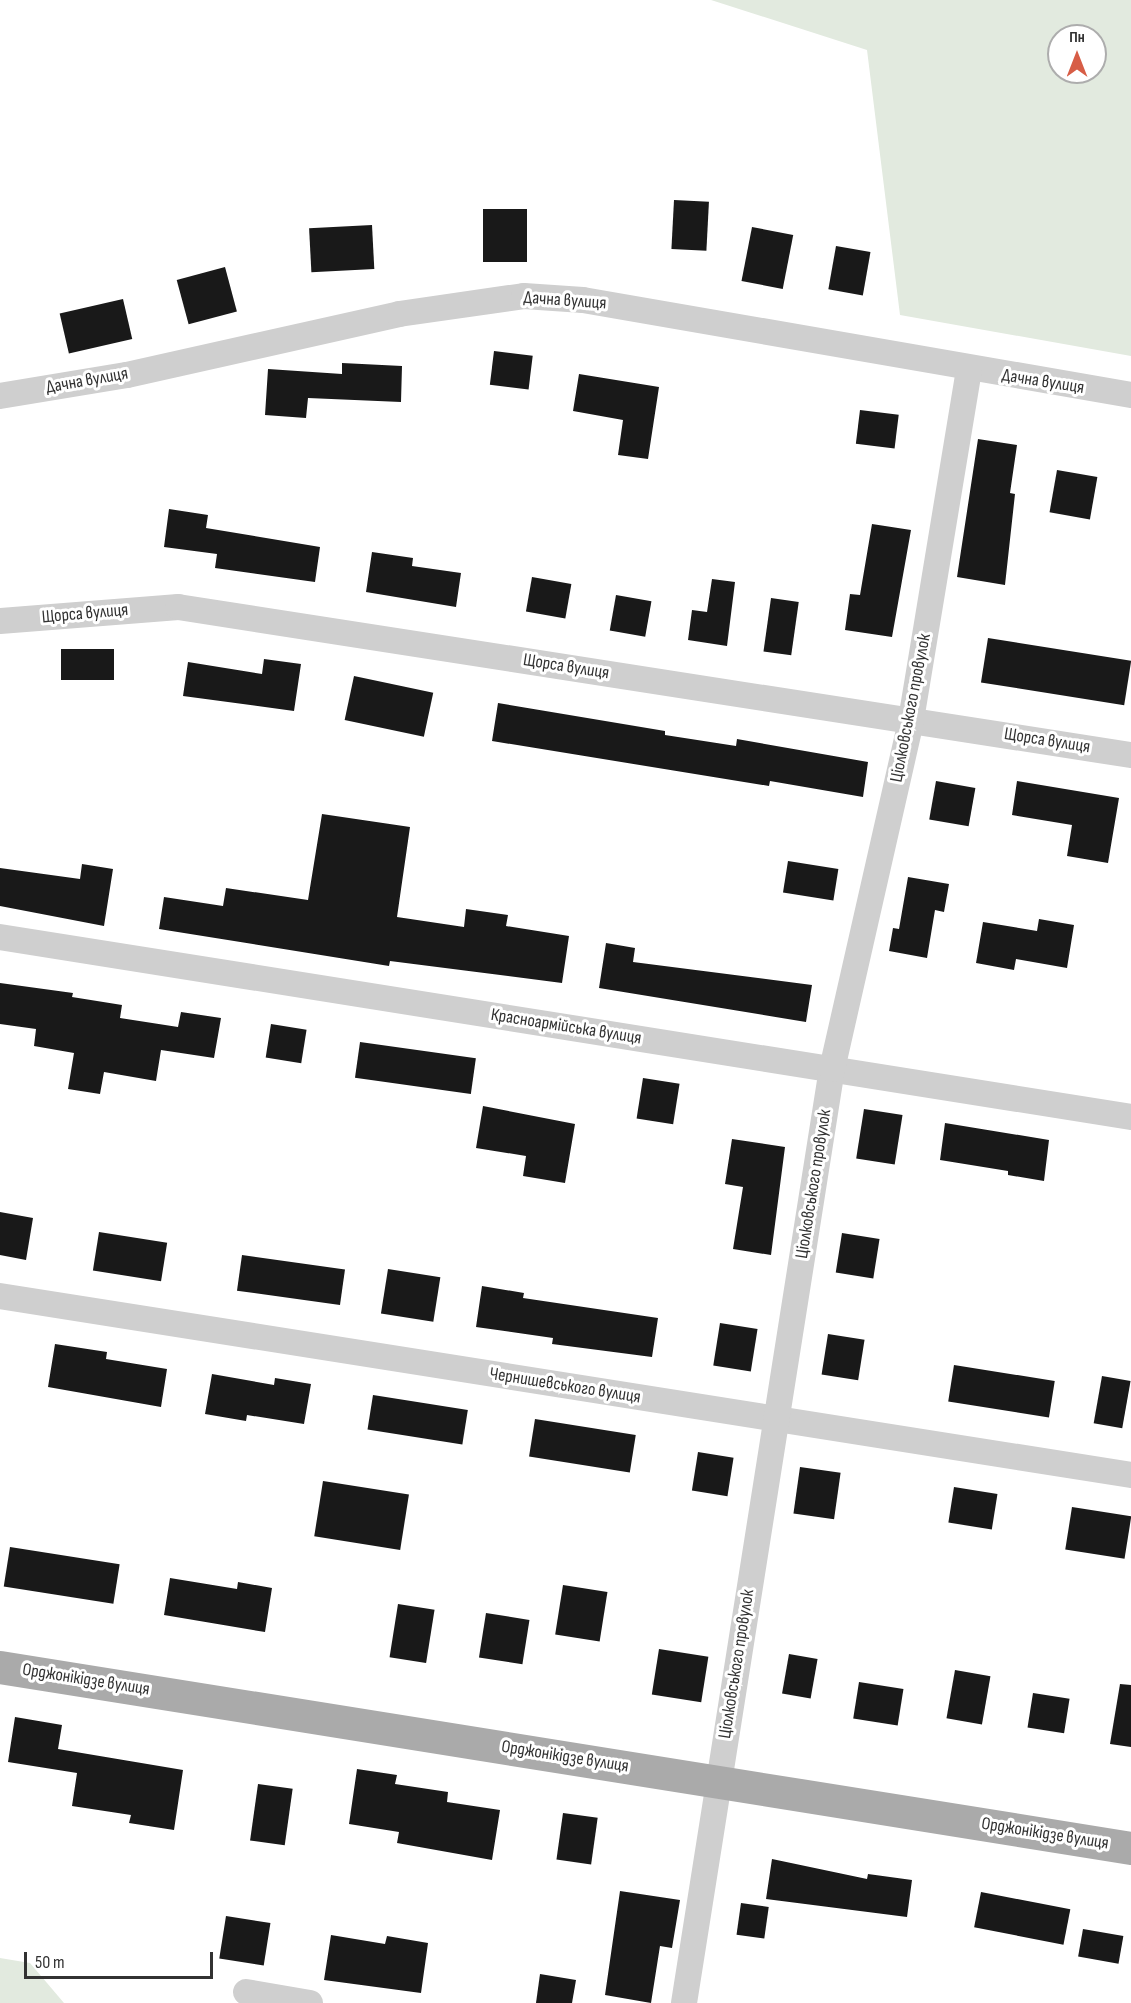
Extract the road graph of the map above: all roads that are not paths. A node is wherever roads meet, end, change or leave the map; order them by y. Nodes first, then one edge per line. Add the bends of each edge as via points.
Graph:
1 (969, 370) junction
2 (1131, 395) edge
3 (0, 396) edge
4 (0, 621) edge
5 (911, 720) junction
6 (1131, 755) edge
7 (0, 937) edge
8 (832, 1069) junction
9 (1131, 1117) edge
10 (0, 1296) edge
11 (776, 1420) junction
12 (1131, 1475) edge
13 (0, 1667) edge
14 (718, 1782) junction
15 (1131, 1848) edge
16 (246, 1992) dead end
17 (310, 2003) edge
18 (684, 2003) edge

1 - 2 street, Дачна вулиця
1 - 3 street, Дачна вулиця via 583,300 524,296 399,314 127,375
1 - 5 street, Ціолковського провулок
4 - 5 street, Щорса вулиця via 178,607
5 - 6 street, Щорса вулиця
5 - 8 street, Ціолковського провулок
7 - 8 street, Красноармійська вулиця
8 - 9 street, Красноармійська вулиця
8 - 11 street, Ціолковського провулок
10 - 11 street, Чернишевського вулиця
11 - 12 street, Чернишевського вулиця
11 - 14 street, Ціолковського провулок
13 - 14 main road, Орджонікідзе вулиця
14 - 15 main road, Орджонікідзе вулиця
14 - 18 street, Ціолковського провулок
16 - 17 street

